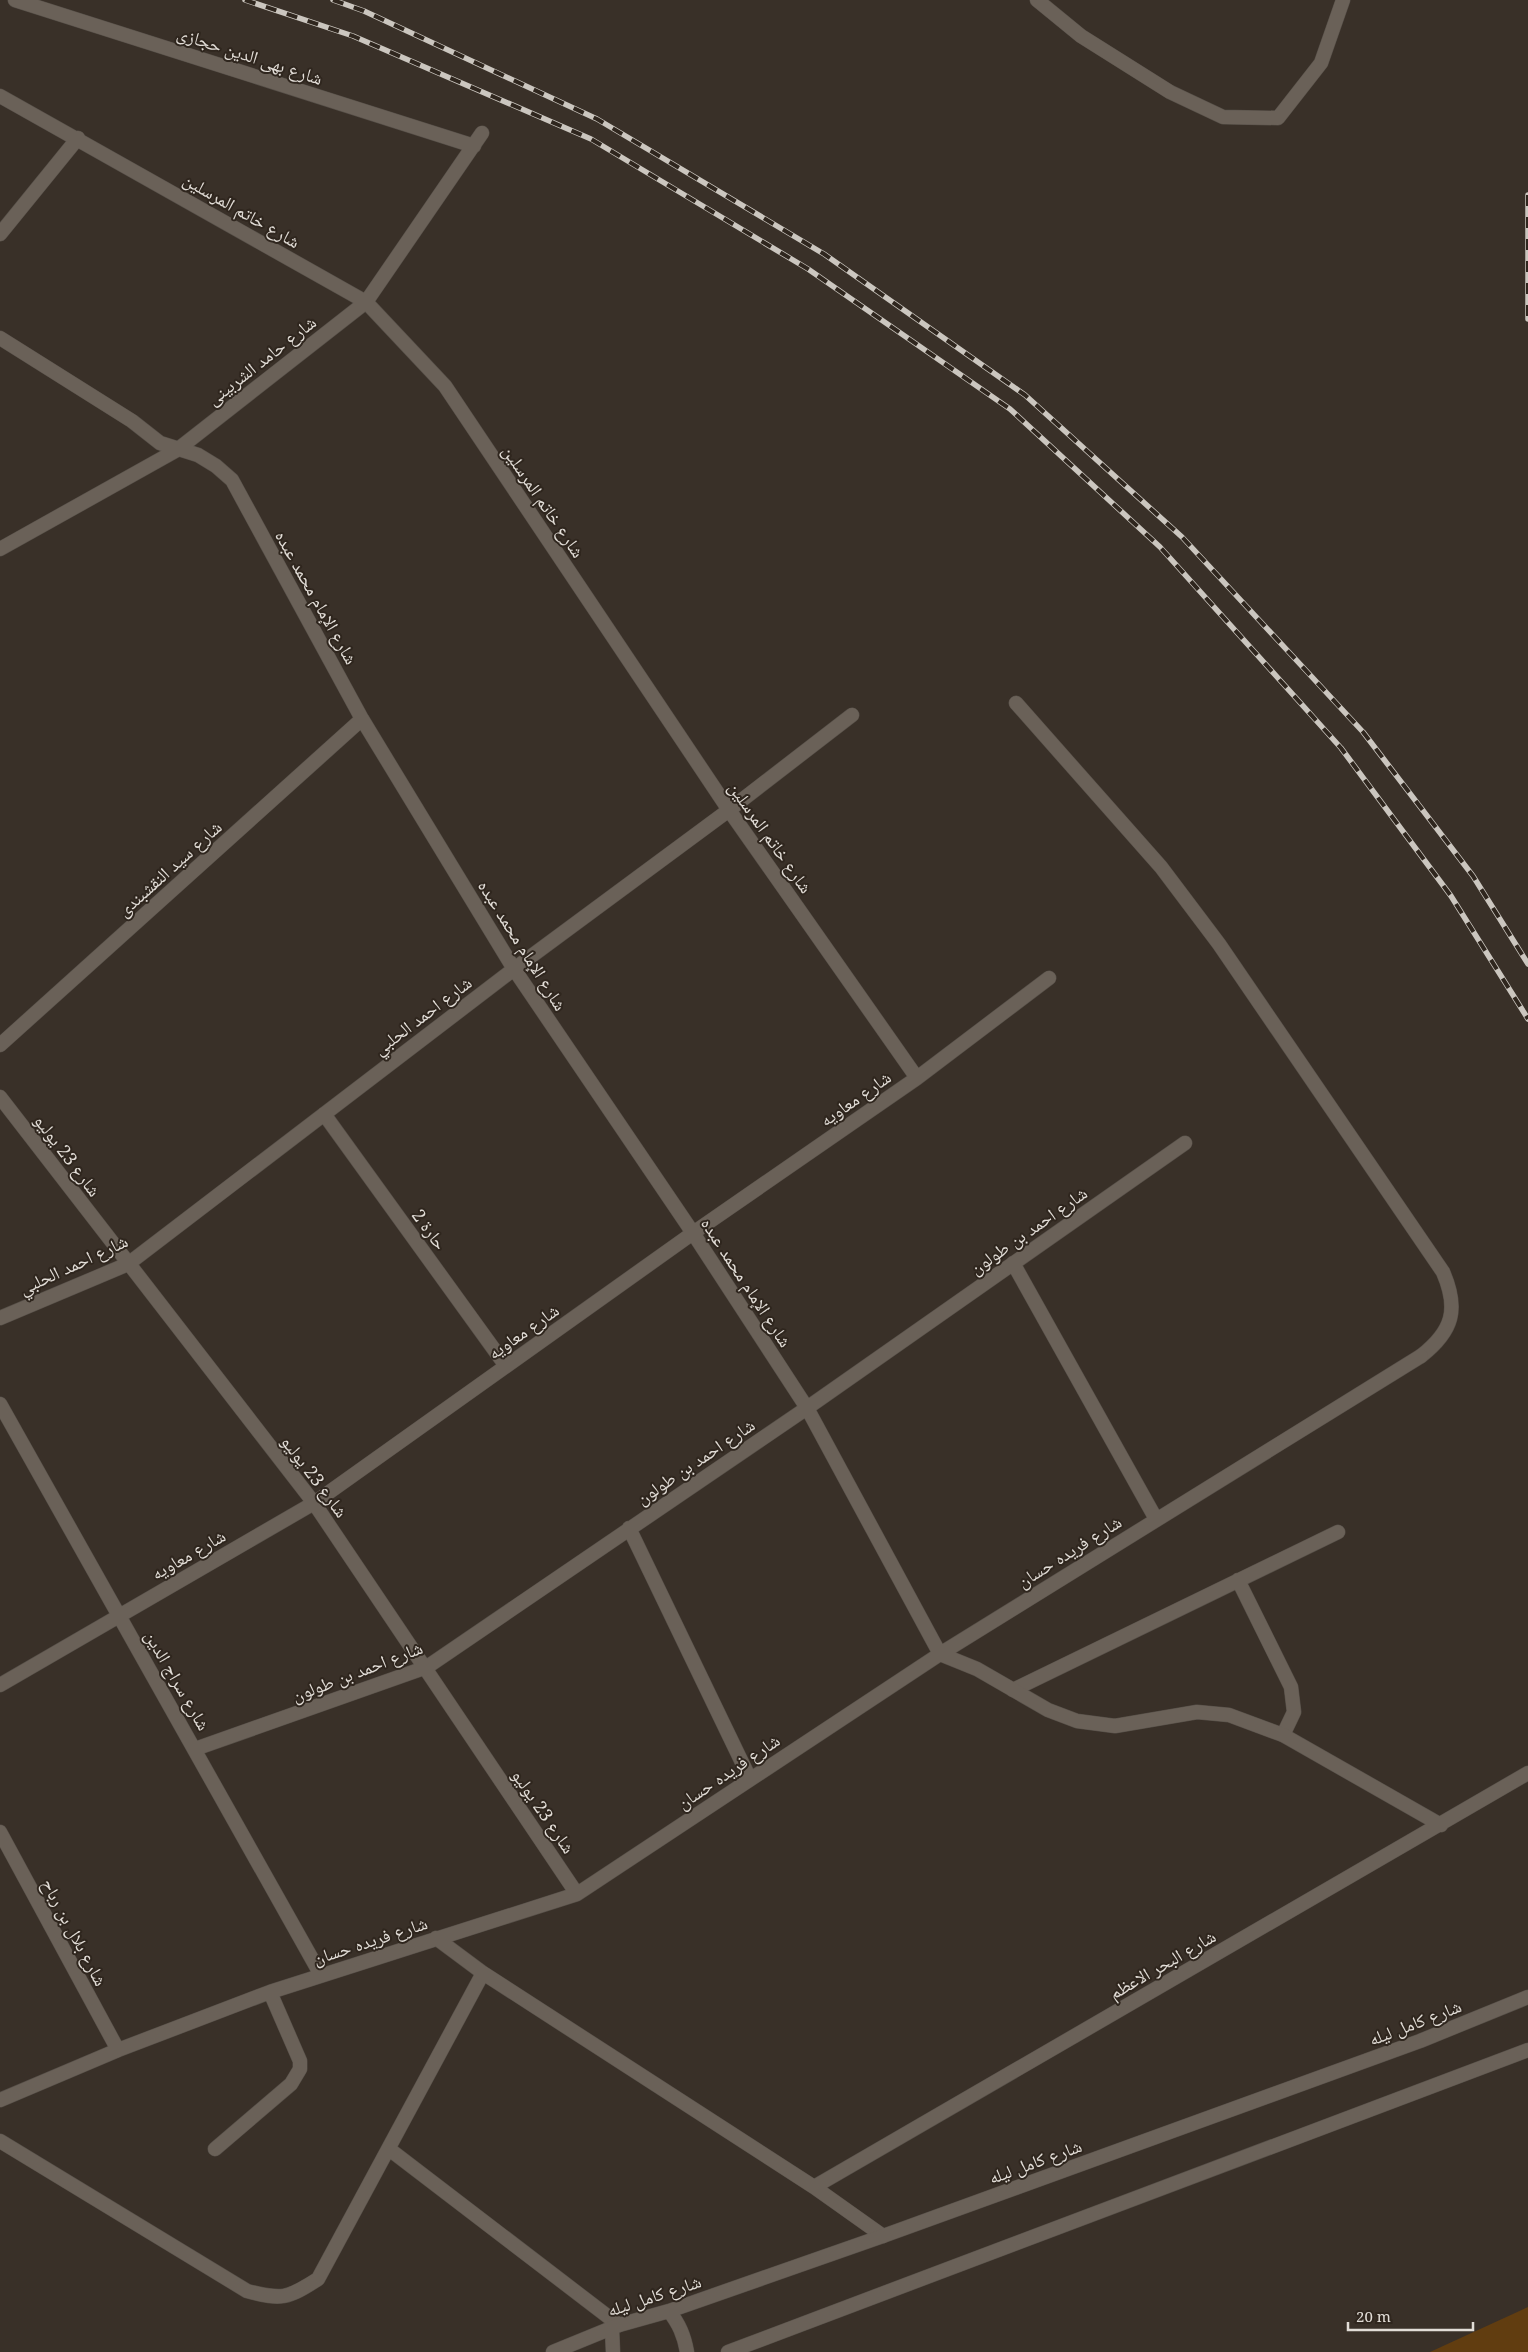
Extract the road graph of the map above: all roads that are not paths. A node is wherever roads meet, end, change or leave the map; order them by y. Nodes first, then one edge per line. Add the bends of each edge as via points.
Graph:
1 (15, 0) edge
2 (1038, 0) edge
3 (1343, 0) edge
4 (0, 96) edge
5 (482, 133) dead end
6 (78, 138) junction
7 (474, 146) junction
8 (0, 234) edge
9 (366, 302) junction
10 (0, 338) edge
11 (177, 450) junction
12 (0, 549) edge
13 (1016, 703) dead end
14 (852, 715) dead end
15 (362, 719) junction
16 (729, 810) junction
17 (514, 968) junction
18 (1049, 978) dead end
19 (0, 1045) edge
20 (917, 1078) junction
21 (0, 1097) edge
22 (324, 1114) junction
23 (1185, 1143) dead end
24 (693, 1233) junction
25 (1014, 1263) junction
26 (128, 1264) junction
27 (0, 1318) edge
28 (506, 1366) junction
29 (0, 1404) edge
30 (806, 1408) junction
31 (314, 1502) junction
32 (1156, 1519) junction
33 (629, 1528) junction
34 (1338, 1532) dead end
35 (1238, 1580) junction
36 (120, 1615) junction
37 (940, 1654) junction
38 (427, 1667) junction
39 (0, 1685) edge
40 (1013, 1690) junction
41 (1283, 1735) junction
42 (195, 1749) junction
43 (1528, 1773) edge
44 (750, 1779) junction
45 (1441, 1825) junction
46 (0, 1832) edge
47 (577, 1894) junction
48 (436, 1938) junction
49 (483, 1973) junction
50 (320, 1975) junction
51 (270, 1992) junction
52 (1528, 1997) edge
53 (118, 2050) junction
54 (1528, 2050) edge
55 (0, 2100) edge
56 (0, 2141) edge
57 (215, 2149) dead end
58 (388, 2149) junction
59 (814, 2187) junction
60 (883, 2236) junction
61 (669, 2311) junction
62 (615, 2327) junction
63 (553, 2352) edge
64 (613, 2352) edge
65 (687, 2352) edge
66 (728, 2352) edge

1 - 7 street, شارع بهى الدين حجازى
2 - 3 street via 1081,36 1170,92 1223,117 1278,118 1321,63
4 - 6 street, شارع خاتم المرسلين
5 - 7 street, شارع حامد الشربينى
6 - 8 street
6 - 9 street, شارع خاتم المرسلين
7 - 9 street, شارع حامد الشربينى
9 - 11 street, شارع حامد الشربينى
9 - 16 street, شارع خاتم المرسلين via 445,386
10 - 11 street, شارع الإمام محمد عبده via 132,421 160,443
11 - 12 street, شارع حامد الشربينى
11 - 15 street, شارع الإمام محمد عبده via 198,455 232,480
13 - 32 street, شارع فريده حسان via 1161,867 1219,944 1443,1272 1451,1290 1453,1309 1448,1328 1437,1344
14 - 16 street, شارع احمد الحلبي
15 - 17 street, شارع الإمام محمد عبده
15 - 19 street, شارع سيد النقشبندى
16 - 17 street, شارع احمد الحلبي
16 - 20 street, شارع خاتم المرسلين
17 - 22 street, شارع احمد الحلبي
17 - 24 street, شارع الإمام محمد عبده
18 - 20 street, شارع معاويه
20 - 24 street, شارع معاويه
21 - 26 street, شارع 23 يوليو
22 - 26 street, شارع احمد الحلبي
22 - 28 street, حارة 2
23 - 25 street, شارع احمد بن طولون
24 - 28 street, شارع معاويه
24 - 30 street, شارع الإمام محمد عبده
25 - 30 street, شارع احمد بن طولون
25 - 32 street
26 - 27 street, شارع احمد الحلبي
26 - 31 street, شارع 23 يوليو
28 - 31 street, شارع معاويه
29 - 36 street, شارع سراج الدين
30 - 33 street, شارع احمد بن طولون
30 - 37 street, شارع الإمام محمد عبده
31 - 36 street, شارع معاويه
31 - 38 street, شارع 23 يوليو
32 - 37 street, شارع فريده حسان
33 - 38 street, شارع احمد بن طولون
33 - 44 street
34 - 35 street
35 - 40 street
35 - 41 street via 1291,1687 1294,1712
36 - 39 street, شارع معاويه
36 - 42 street, شارع سراج الدين
37 - 40 street via 977,1669
37 - 44 street, شارع فريده حسان
38 - 42 street, شارع احمد بن طولون
38 - 47 street, شارع 23 يوليو
40 - 41 street via 1048,1710 1077,1721 1115,1726 1197,1712 1229,1715
41 - 45 street
42 - 50 street, شارع سراج الدين
43 - 45 street, شارع البحر الاعظم
44 - 47 street, شارع فريده حسان
45 - 59 street, شارع البحر الاعظم
46 - 53 street, شارع بلال بن رباح
47 - 48 street, شارع فريده حسان
48 - 49 street
48 - 50 street, شارع فريده حسان
49 - 58 street
49 - 59 street
50 - 51 street, شارع فريده حسان
51 - 53 street, شارع فريده حسان
51 - 57 street via 300,2061 297,2077
52 - 60 street, شارع كامل ليله via 1420,2041
53 - 55 street, شارع فريده حسان
54 - 66 street
56 - 58 street via 247,2291 271,2297 294,2294 318,2279
58 - 62 street
59 - 60 street
60 - 61 street, شارع كامل ليله
61 - 62 street, شارع كامل ليله
61 - 65 street via 678,2323
62 - 63 street, شارع كامل ليله
62 - 64 street

